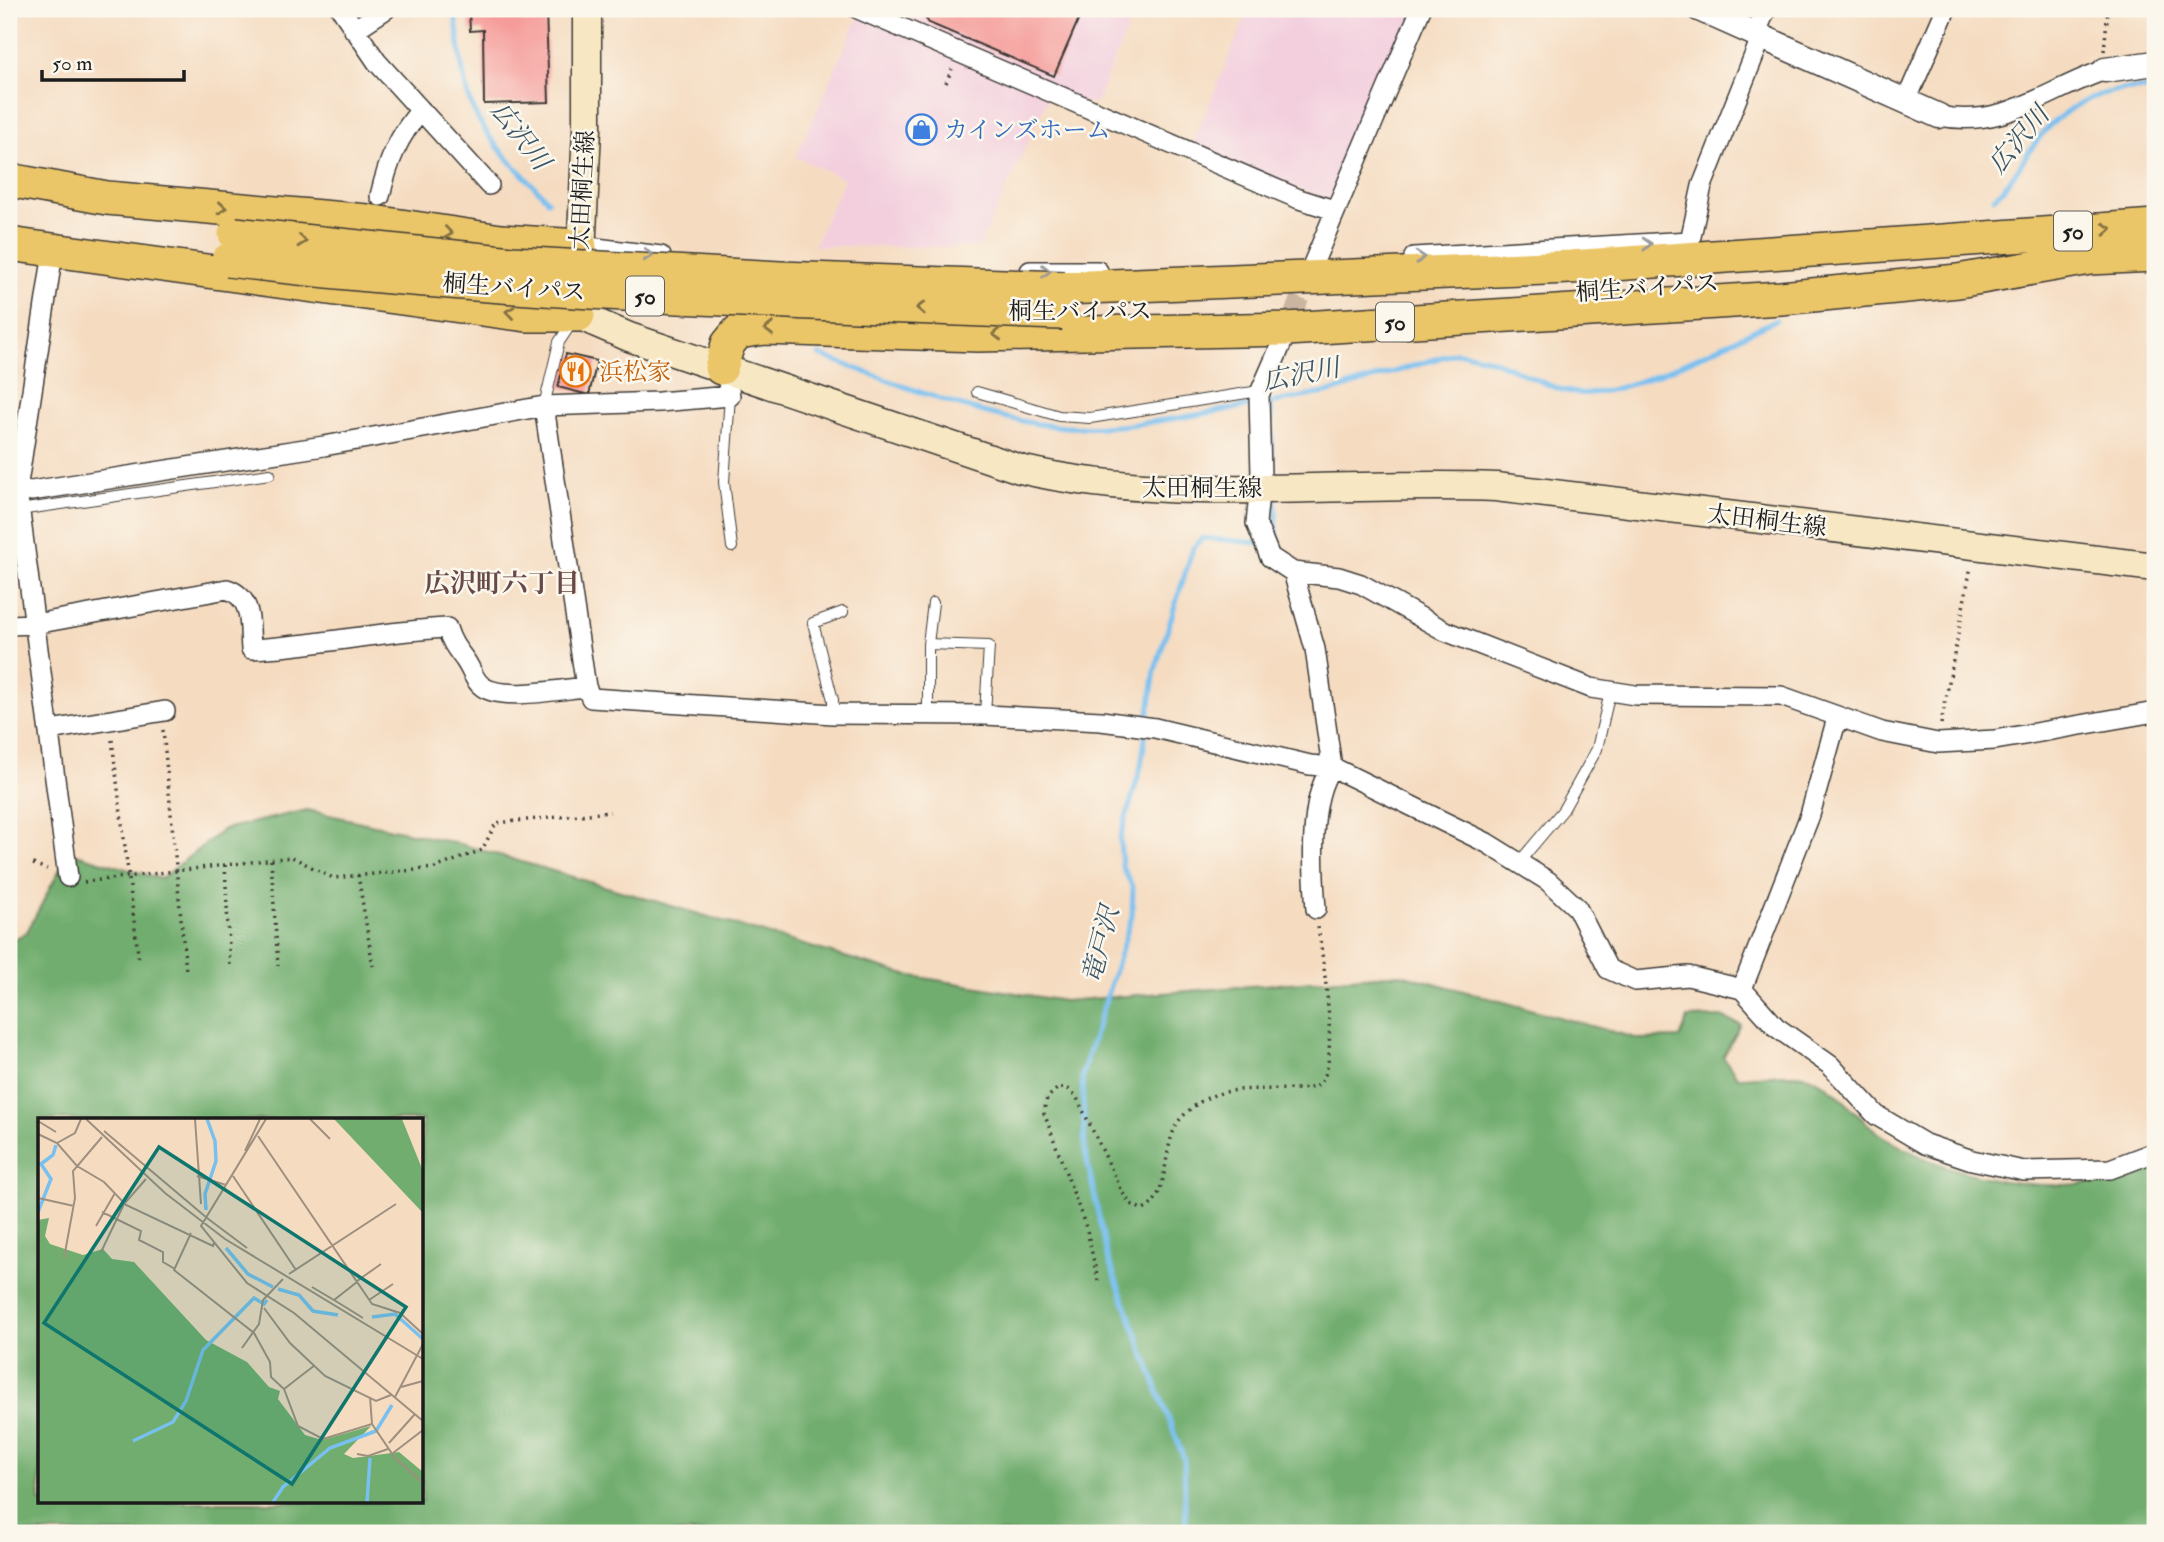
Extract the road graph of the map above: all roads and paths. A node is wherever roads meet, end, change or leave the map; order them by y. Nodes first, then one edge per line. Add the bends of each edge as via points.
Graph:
1 (341, 9) edge
2 (386, 9) edge
3 (587, 9) edge
4 (858, 9) edge
5 (1421, 9) edge
6 (1699, 9) edge
7 (1766, 9) edge
8 (1946, 9) edge
9 (2108, 9) edge
10 (354, 30) junction
11 (1758, 37) junction
12 (2155, 64) edge
13 (2105, 70) junction
14 (1906, 101) junction
15 (421, 110) junction
16 (1939, 116) joint
17 (9, 180) edge
18 (489, 185) dead end
19 (380, 196) dead end
20 (9, 197) edge
21 (1334, 210) junction
22 (9, 222) edge
23 (2155, 226) edge
24 (1990, 237) junction
25 (1690, 242) junction
26 (9, 244) edge
27 (580, 246) junction
28 (232, 247) junction
29 (53, 252) junction
30 (2155, 255) edge
31 (2090, 258) junction
32 (1312, 264) junction
33 (1063, 300) junction
34 (578, 315) junction
35 (1290, 322) junction
36 (726, 382) junction
37 (977, 391) dead end
38 (1259, 399) junction
39 (544, 406) junction
40 (270, 474) dead end
41 (13, 489) edge
42 (1258, 489) junction
43 (19, 510) junction
44 (733, 547) dead end
45 (1971, 563) dead end
46 (2155, 567) edge
47 (1293, 572) junction
48 (933, 603) dead end
49 (843, 612) dead end
50 (34, 624) junction
51 (9, 625) edge
52 (928, 644) junction
53 (586, 687) junction
54 (1610, 692) junction
55 (2155, 712) edge
56 (833, 714) junction
57 (928, 714) junction
58 (985, 715) junction
59 (1837, 718) junction
60 (164, 720) joint
61 (50, 730) junction
62 (112, 740) dead end
63 (1938, 743) junction
64 (1332, 767) junction
65 (610, 812) dead end
66 (271, 860) junction
67 (1520, 861) junction
68 (33, 864) dead end
69 (225, 865) junction
70 (176, 871) junction
71 (358, 875) junction
72 (68, 877) junction
73 (127, 877) junction
74 (1316, 909) joint
75 (139, 962) dead end
76 (278, 966) dead end
77 (373, 966) dead end
78 (230, 967) dead end
79 (186, 971) dead end
80 (1742, 989) junction
81 (2155, 1153) edge
82 (1098, 1281) dead end

1 - 10 street
2 - 10 street
3 - 27 main road, 太田桐生線 via 587,130
4 - 21 street
5 - 21 street
6 - 11 street
7 - 11 street
8 - 14 street
9 - 13 path
10 - 15 street
11 - 14 street
11 - 25 street via 1702,186
12 - 13 street
13 - 16 street via 1995,117 1964,121
14 - 16 street
15 - 18 street
15 - 19 street via 403,131 387,165
17 -> 27 highway via 107,198
20 - 28 highway, 桐生バイパス / 50
21 - 32 street
22 - 28 highway, 桐生バイパス / 50
24 -> 23 highway, 桐生バイパス / 50
24 - 25 highway, 50 via 1886,230
24 - 33 highway, 桐生バイパス / 50
32 -> 25 street
26 - 29 highway
27 -> 32 street via 714,261 923,270 1118,271
27 - 34 main road, 太田桐生線
28 - 33 highway, 桐生バイパス / 50, bridge via 355,276 511,289
34 -> 29 highway via 527,315
29 - 41 street
30 - 31 highway, 桐生バイパス / 50
31 - 33 highway, 桐生バイパス / 50 via 1533,297 1273,310
31 - 35 highway, 50 via 1958,281 1781,298
34 - 36 main road, 太田桐生線
34 - 39 lane via 559,342
35 -> 36 highway, 50 via 978,335 765,328 737,332 728,344
35 - 38 street
36 - 39 street via 659,402
36 - 42 main road, 太田桐生線 via 1048,476 1174,491
36 - 44 lane via 724,482
37 - 38 lane via 1059,416 1090,418
38 - 42 street
39 - 41 street via 324,446 31,491
39 - 53 street
40 - 43 lane
41 - 43 street
42 - 46 main road, 太田桐生線 via 1496,487
42 - 47 street via 1256,523 1264,547 1270,557
43 - 50 street
45 - 63 path
47 - 54 street via 1362,584 1445,631
47 - 64 street via 1315,649
48 - 52 lane
49 - 56 lane via 813,623
50 - 51 street
50 - 53 street via 227,589 248,608 251,649 447,628 452,645 475,680 490,691
50 - 61 street
52 - 57 lane
52 - 58 lane via 989,646
53 - 56 street via 591,698 601,700
54 - 59 street via 1781,696 1806,702
54 - 67 lane via 1597,749 1563,810
55 - 63 street via 1995,740
56 - 57 street
57 - 58 street
58 - 64 street via 1155,728
59 - 63 street via 1919,742
59 - 80 street via 1810,816
60 - 61 street
60 - 70 path
61 - 72 street
62 - 73 path
64 - 67 street
64 - 74 street via 1323,779 1317,815
65 - 71 path via 496,823 482,850 435,868
66 - 69 path
66 - 71 path via 292,857 332,878
66 - 76 path
67 - 80 street via 1577,908 1608,969 1635,981 1688,975
68 - 72 path
69 - 70 path
69 - 78 path
70 - 73 path
70 - 79 path
71 - 77 path
72 - 73 path via 87,883
73 - 75 path
74 - 82 path via 1328,1010 1325,1077 1319,1085 1304,1089 1213,1094 1195,1105 1181,1117 1171,1137 1158,1196 1151,1207 1143,1210 1124,1195 1076,1096 1067,1088 1058,1088 1047,1098 1044,1113 1087,1230
80 - 81 street via 1776,1027 1830,1065 1876,1115 1924,1144 2024,1171 2110,1169

